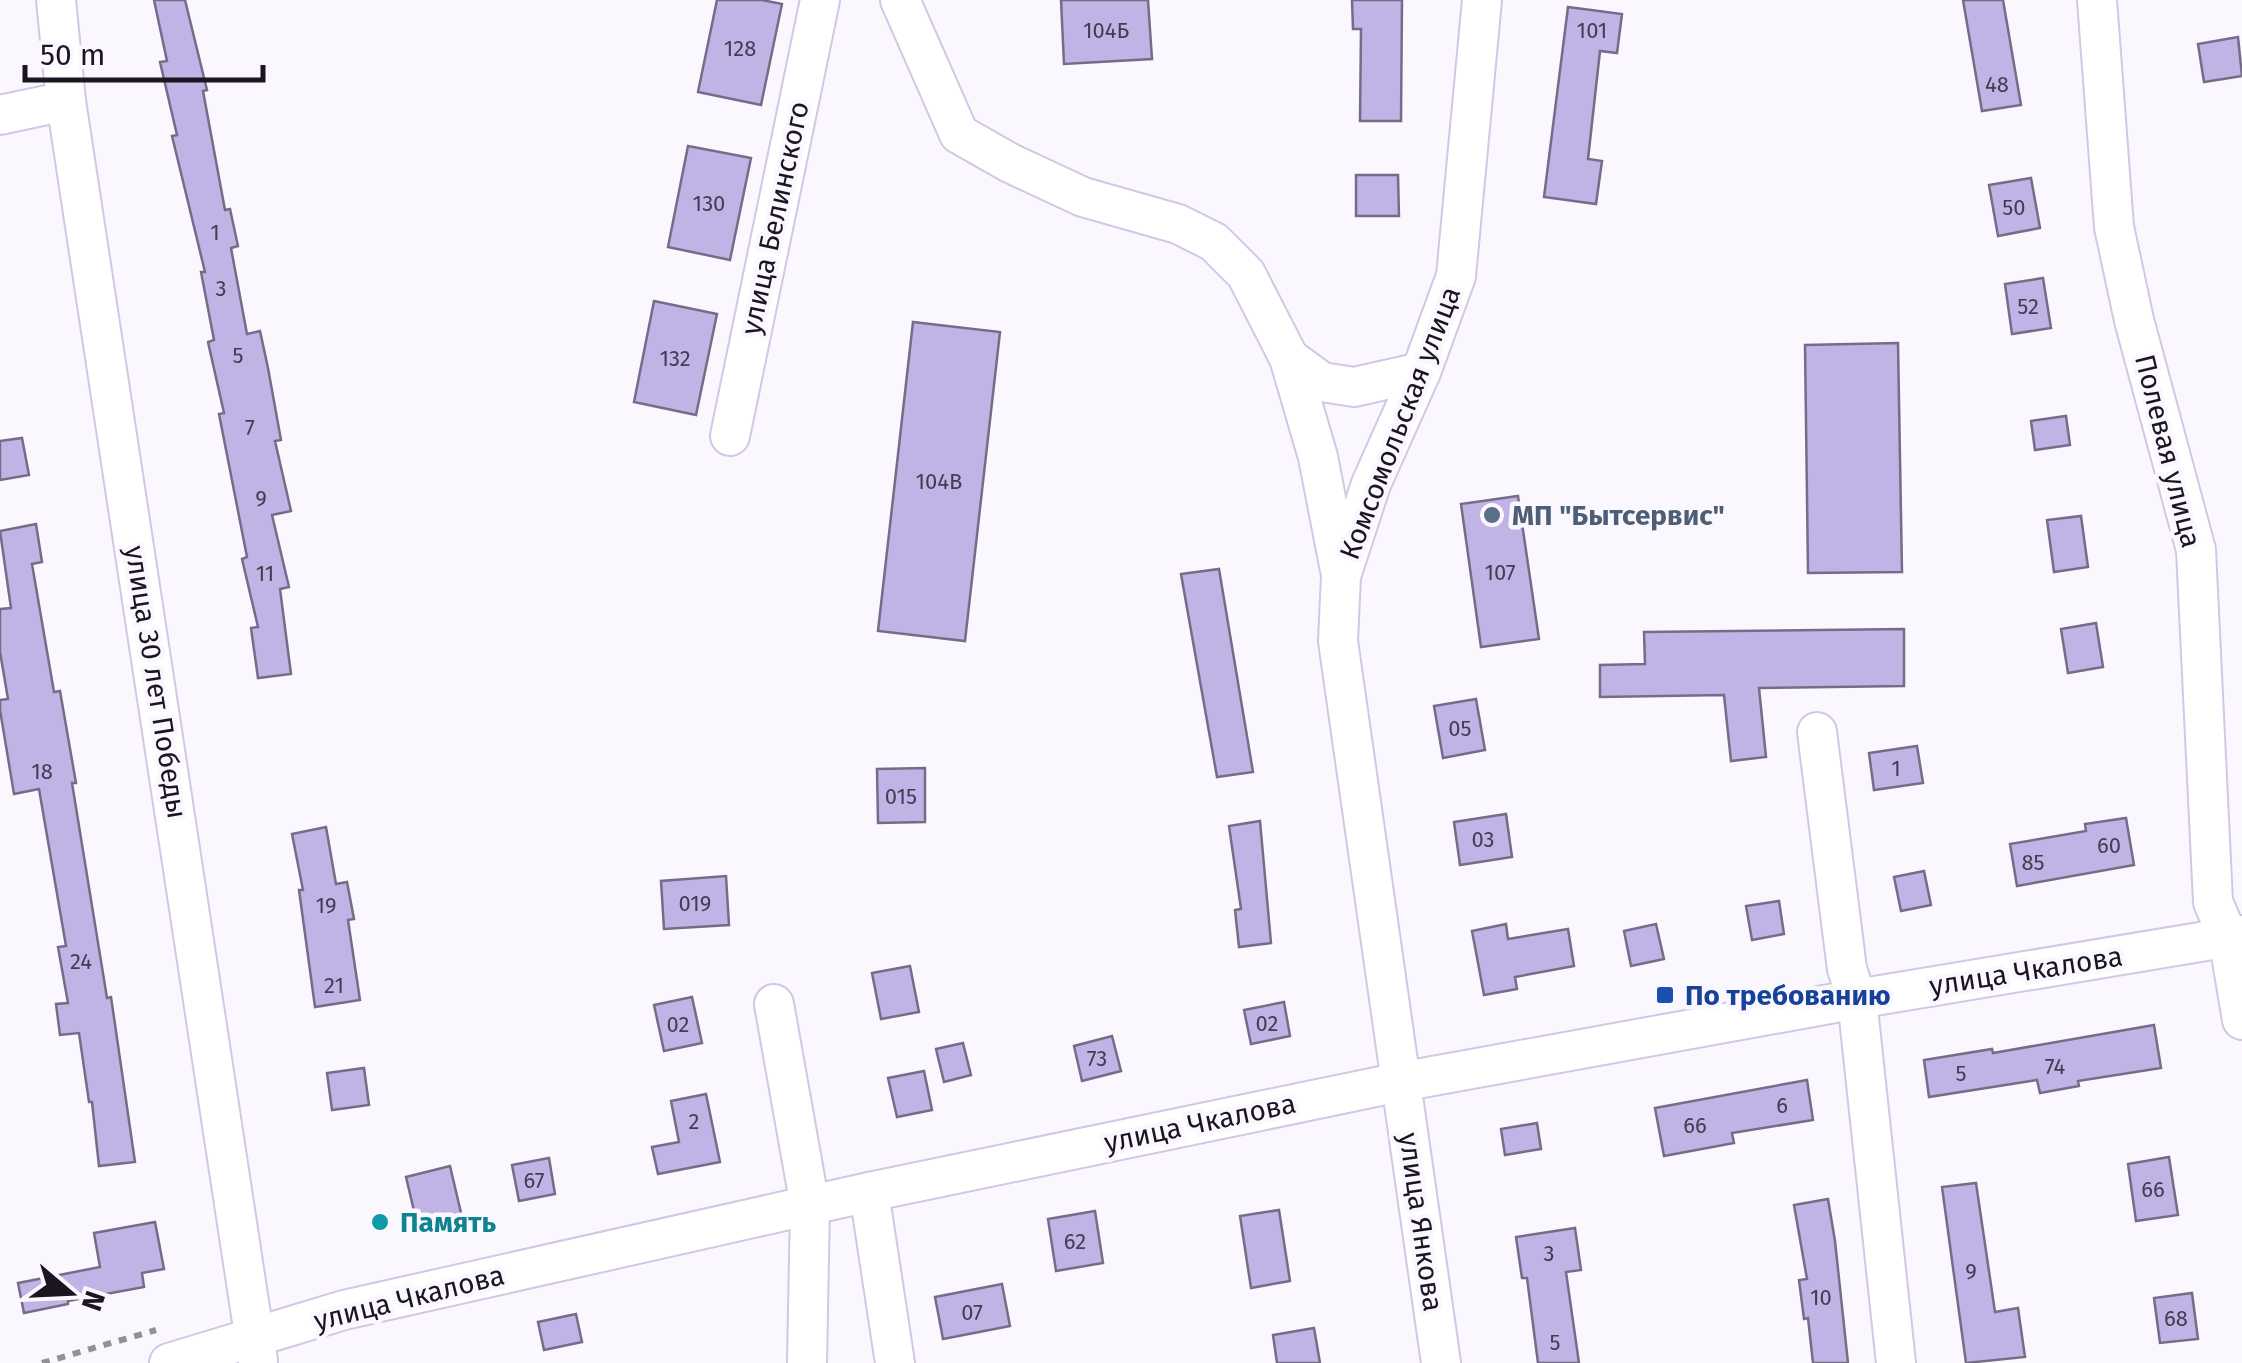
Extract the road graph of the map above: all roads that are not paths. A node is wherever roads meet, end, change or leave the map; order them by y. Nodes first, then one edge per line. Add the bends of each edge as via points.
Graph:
1 (56, 0) edge
2 (820, 0) edge
3 (900, 0) edge
4 (1482, 0) edge
5 (2097, 0) edge
6 (66, 100) junction
7 (0, 115) edge
8 (1289, 358) junction
9 (1421, 372) junction
10 (730, 436) dead end
11 (1341, 576) junction
12 (1817, 732) dead end
13 (2235, 936) edge
14 (1857, 999) junction
15 (774, 1004) dead end
16 (2242, 1020) edge
17 (1400, 1082) junction
18 (869, 1192) junction
19 (810, 1206) junction
20 (256, 1351) edge
21 (169, 1363) edge
22 (807, 1363) edge
23 (895, 1363) edge
24 (1441, 1363) edge
25 (1896, 1363) edge

1 - 6 street, улица 30 лет Победы
2 - 10 street, улица Белинского
3 - 8 street via 959,134 1083,197 1178,224 1214,242 1246,274
4 - 9 street, Комсомольская улица via 1456,276
5 - 13 street, Полевая улица via 2114,227 2196,550 2212,902
6 - 7 street
6 - 20 street, улица 30 лет Победы
8 - 9 street via 1322,382 1354,387
8 - 11 street via 1318,457
9 - 11 street, Комсомольская улица via 1371,484
11 - 17 street, Комсомольская улица via 1338,640
12 - 14 street via 1846,969
13 - 14 street, улица Чкалова
13 - 16 street, Полевая улица
14 - 17 street, улица Чкалова
14 - 25 street
15 - 19 street
17 - 18 street, улица Чкалова
17 - 24 street, улица Янкова
18 - 19 street, улица Чкалова
18 - 23 street
19 - 20 street, улица Чкалова via 344,1310
19 - 22 street
20 - 21 street, улица Чкалова

